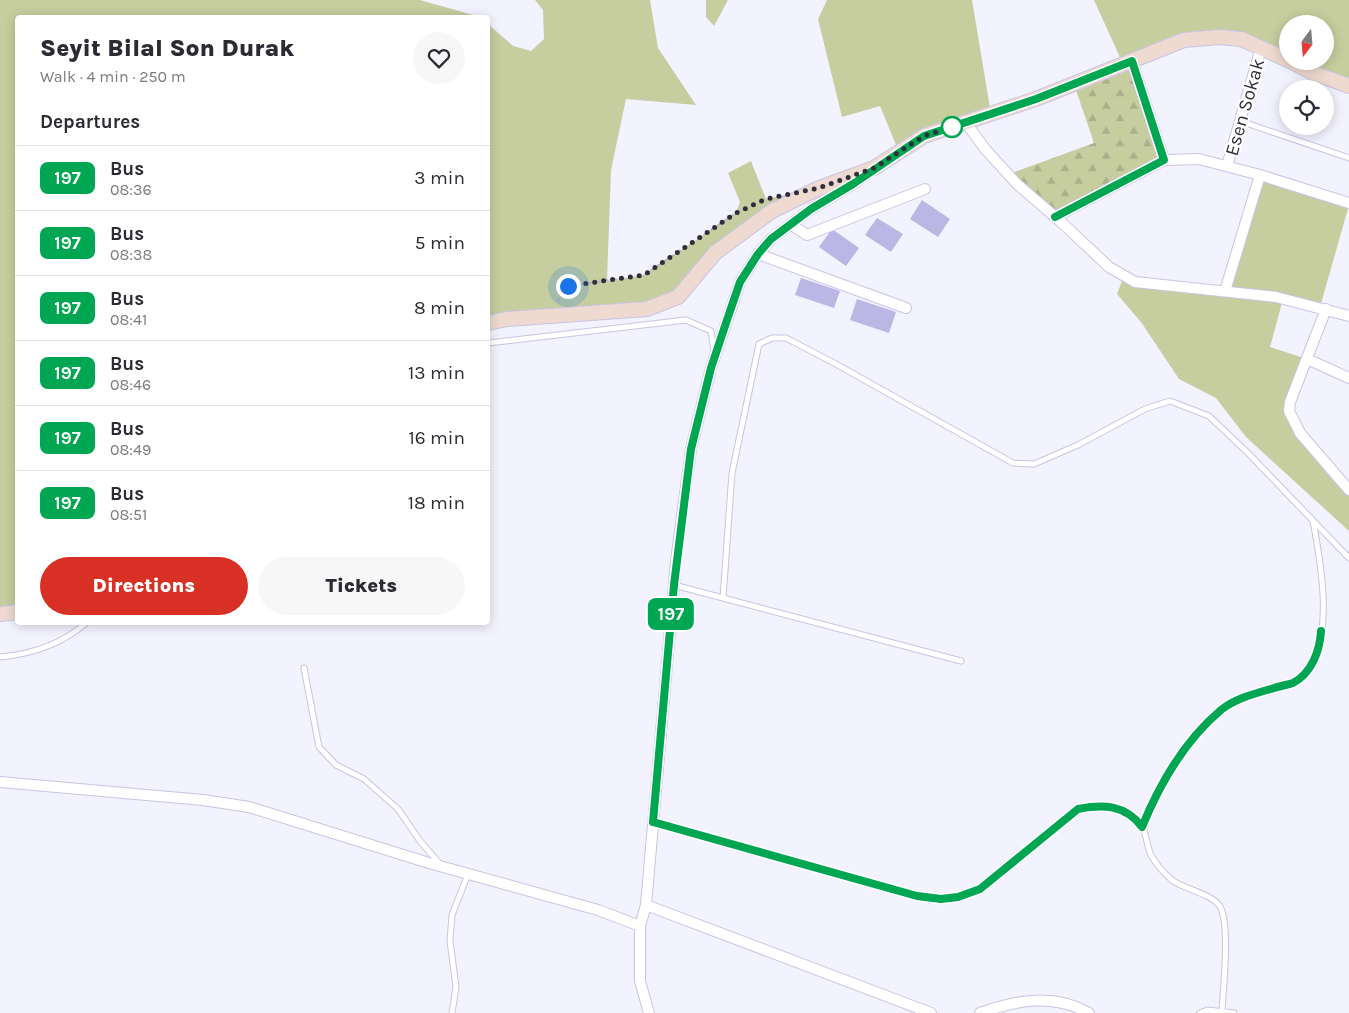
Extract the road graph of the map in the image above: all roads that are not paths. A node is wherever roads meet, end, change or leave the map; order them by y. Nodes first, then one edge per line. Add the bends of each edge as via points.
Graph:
1 (1261, 48) junction
2 (1279, 56) edge
3 (1132, 61) junction
4 (1307, 70) edge
5 (1349, 86) edge
6 (1240, 121) junction
7 (966, 123) junction
8 (1349, 158) edge
9 (1164, 160) junction
10 (1227, 166) junction
11 (874, 168) junction
12 (1260, 175) junction
13 (925, 189) dead end
14 (1349, 203) edge
15 (1055, 217) junction
16 (790, 224) junction
17 (758, 254) junction
18 (1224, 291) junction
19 (906, 308) dead end
20 (1326, 309) junction
21 (1349, 316) edge
22 (490, 323) edge
23 (490, 343) edge
24 (715, 356) junction
25 (1307, 359) junction
26 (1349, 378) edge
27 (1349, 490) edge
28 (1313, 520) junction
29 (1349, 558) edge
30 (674, 585) junction
31 (723, 598) junction
32 (15, 612) edge
33 (0, 614) edge
34 (84, 625) edge
35 (0, 657) edge
36 (961, 661) dead end
37 (304, 668) dead end
38 (0, 782) edge
39 (653, 822) junction
40 (1142, 827) junction
41 (442, 867) junction
42 (468, 874) junction
43 (646, 905) junction
44 (640, 926) junction
45 (1222, 1011) junction
46 (452, 1013) edge
47 (649, 1013) edge
48 (931, 1013) edge
49 (980, 1013) edge
50 (1089, 1013) edge
51 (1200, 1013) edge
52 (1234, 1013) edge

1 - 2 main road
1 - 3 main road via 1241,39 1184,40
1 - 6 street, Esen Sokak
3 - 7 main road
3 - 9 street
4 - 5 main road
6 - 8 lane
6 - 10 street, Esen Sokak
7 - 11 main road via 924,136
7 - 15 street via 1017,184
9 - 10 street via 1199,159
9 - 15 street
10 - 12 street
11 - 16 street
11 - 22 main road via 819,188 772,212 715,253 678,297 647,309
12 - 14 street
12 - 18 street
13 - 16 street via 807,235
15 - 18 street via 1109,266 1135,282
16 - 17 street
17 - 19 street
17 - 24 street via 740,282
18 - 20 street via 1276,297
20 - 21 street
20 - 25 street
23 - 24 lane via 686,320 711,331
24 - 30 street via 691,449
25 - 26 street
25 - 27 street via 1289,411 1300,433
28 - 29 lane
28 - 31 lane via 1208,416 1170,401 1145,409 1078,445 1034,464 1013,464 834,363 786,338 772,338 759,344 732,473
28 - 40 lane via 1323,604 1320,644 1310,668 1294,682 1252,694 1223,709 1176,760
30 - 31 lane
30 - 39 street
31 - 36 lane
32 - 33 main road
34 - 35 lane via 50,646
37 - 41 lane via 319,747 336,765 364,779 398,809
38 - 41 street via 203,800 249,808
39 - 40 lane via 917,896 941,899 980,889 1078,809 1114,807 1134,816
39 - 43 street
40 - 45 lane via 1152,856 1165,874 1219,905 1224,919
41 - 42 street
42 - 44 street via 598,910
42 - 46 lane via 452,915 450,941 456,986
43 - 44 street
43 - 48 street
44 - 47 street via 640,980
45 - 51 lane
45 - 52 lane
49 - 50 street via 1006,1004 1043,999 1077,1006

